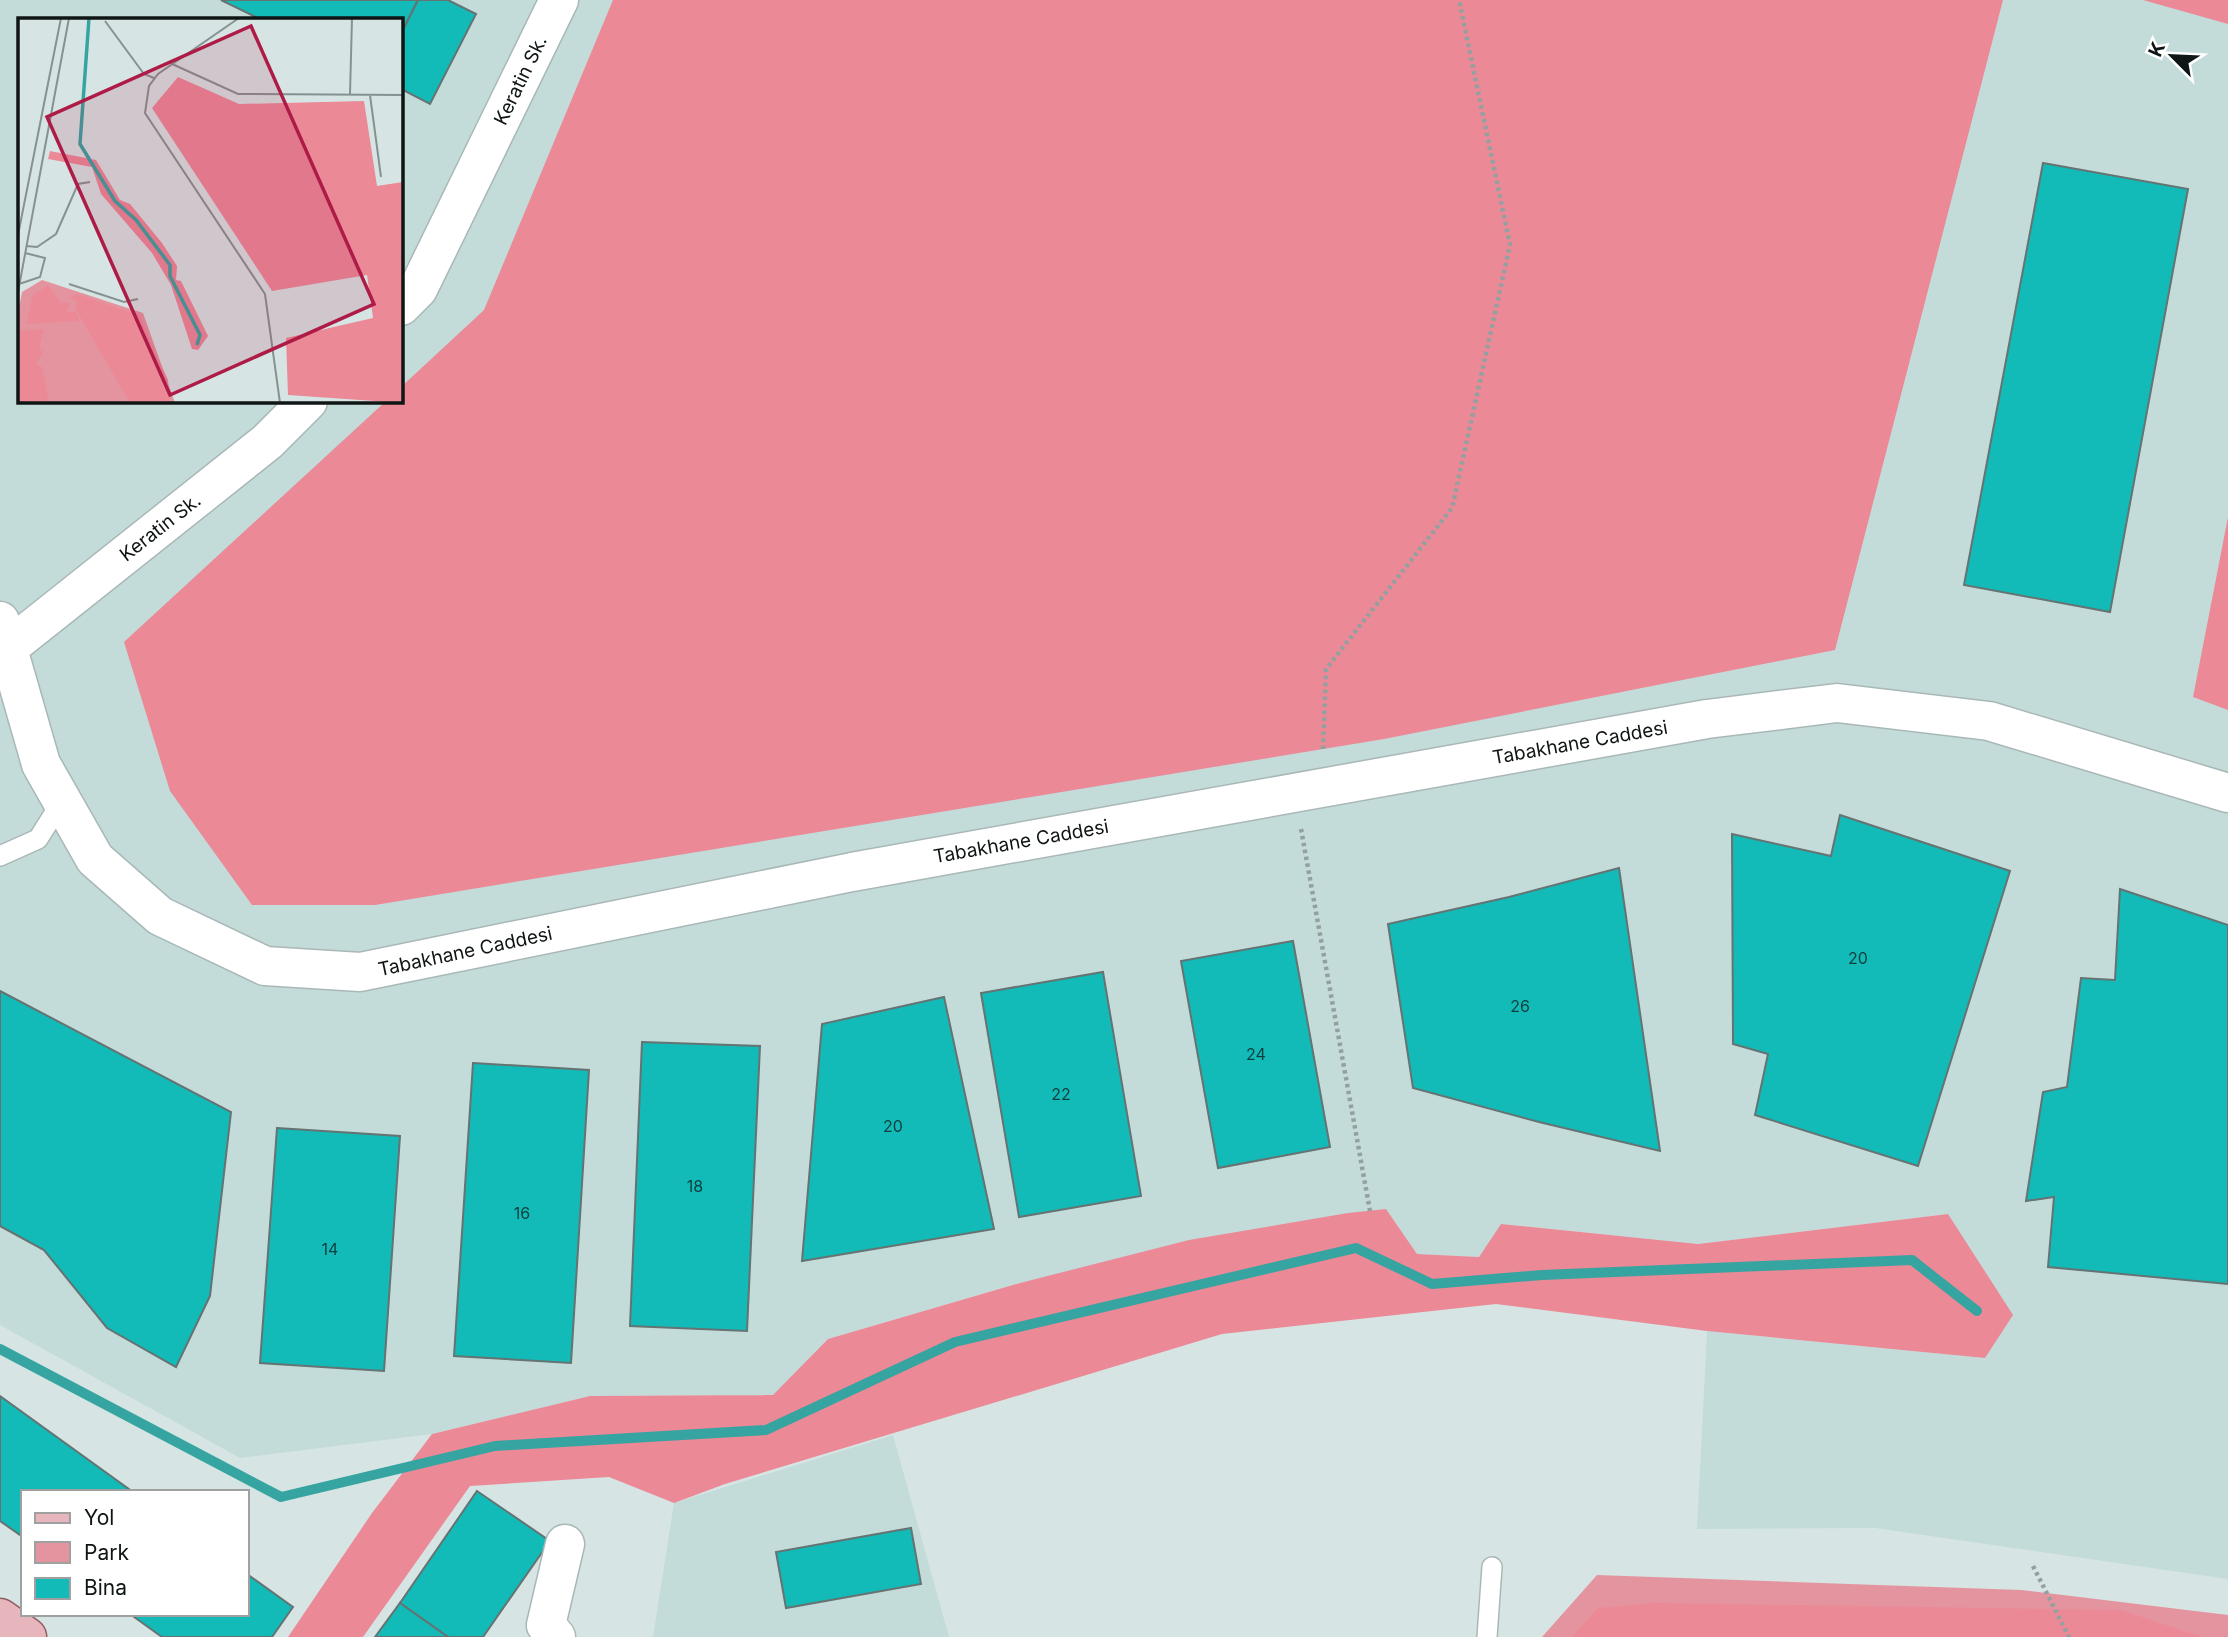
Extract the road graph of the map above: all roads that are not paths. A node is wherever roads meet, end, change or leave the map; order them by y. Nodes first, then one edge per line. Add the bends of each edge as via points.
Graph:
1 (559, 0) edge
2 (402, 305) edge
3 (307, 402) edge
4 (4, 634) edge
5 (2228, 793) edge
6 (62, 801) junction
7 (0, 856) edge
8 (565, 1544) dead end
9 (1492, 1567) dead end
10 (0, 1618) edge
11 (27, 1637) edge
12 (556, 1637) edge
13 (1487, 1637) edge

1 - 2 street, Keratin Sk. via 418,289
3 - 4 street, Keratin Sk. via 267,442
4 - 6 street, Tabakhane Caddesi via 41,764
5 - 6 street, Tabakhane Caddesi via 1989,721 1837,703 1707,719 852,872 360,972 265,966 160,916 94,859
6 - 7 lane via 38,839
8 - 12 street via 546,1625
9 - 13 lane
10 - 11 main road

